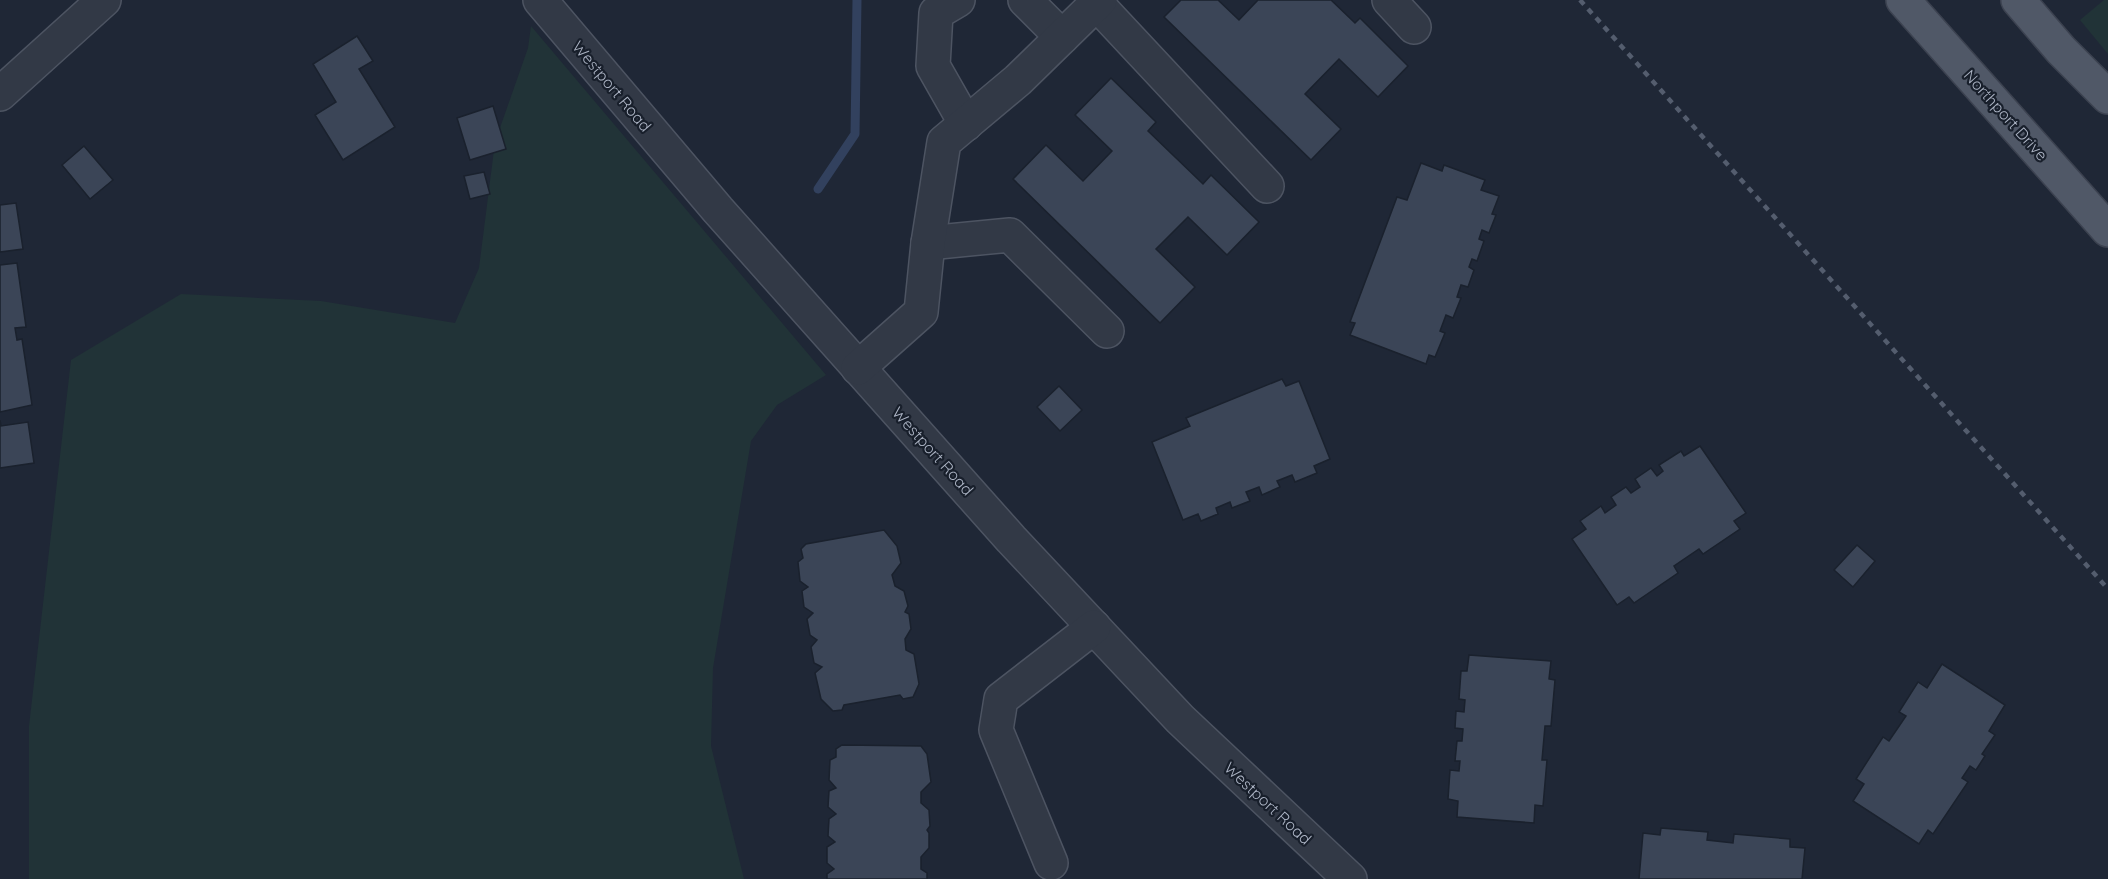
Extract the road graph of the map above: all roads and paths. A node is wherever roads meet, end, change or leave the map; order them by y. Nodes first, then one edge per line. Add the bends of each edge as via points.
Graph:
1 (104, 0) edge
2 (540, 0) edge
3 (1025, 0) edge
4 (1389, 0) edge
5 (1903, 0) edge
6 (2018, 0) edge
7 (950, 2) edge
8 (1098, 2) edge
9 (1414, 27) dead end
10 (1062, 37) junction
11 (0, 94) edge
12 (2108, 97) edge
13 (966, 124) junction
14 (1267, 186) dead end
15 (2108, 230) edge
16 (928, 243) junction
17 (1107, 331) dead end
18 (858, 368) junction
19 (1094, 627) junction
20 (1051, 863) dead end
21 (1350, 879) edge

1 - 11 street
2 - 18 street, Westport Road
3 - 10 street
4 - 9 street
5 - 15 main road, Northport Drive
6 - 12 main road
7 - 13 street via 936,13 933,66
8 - 10 street
8 - 14 street
10 - 13 street
13 - 16 street via 944,142
16 - 17 street via 1010,235
16 - 18 street via 921,312
18 - 19 street, Westport Road
19 - 20 street via 1001,699 996,730
19 - 21 street, Westport Road via 1180,720

